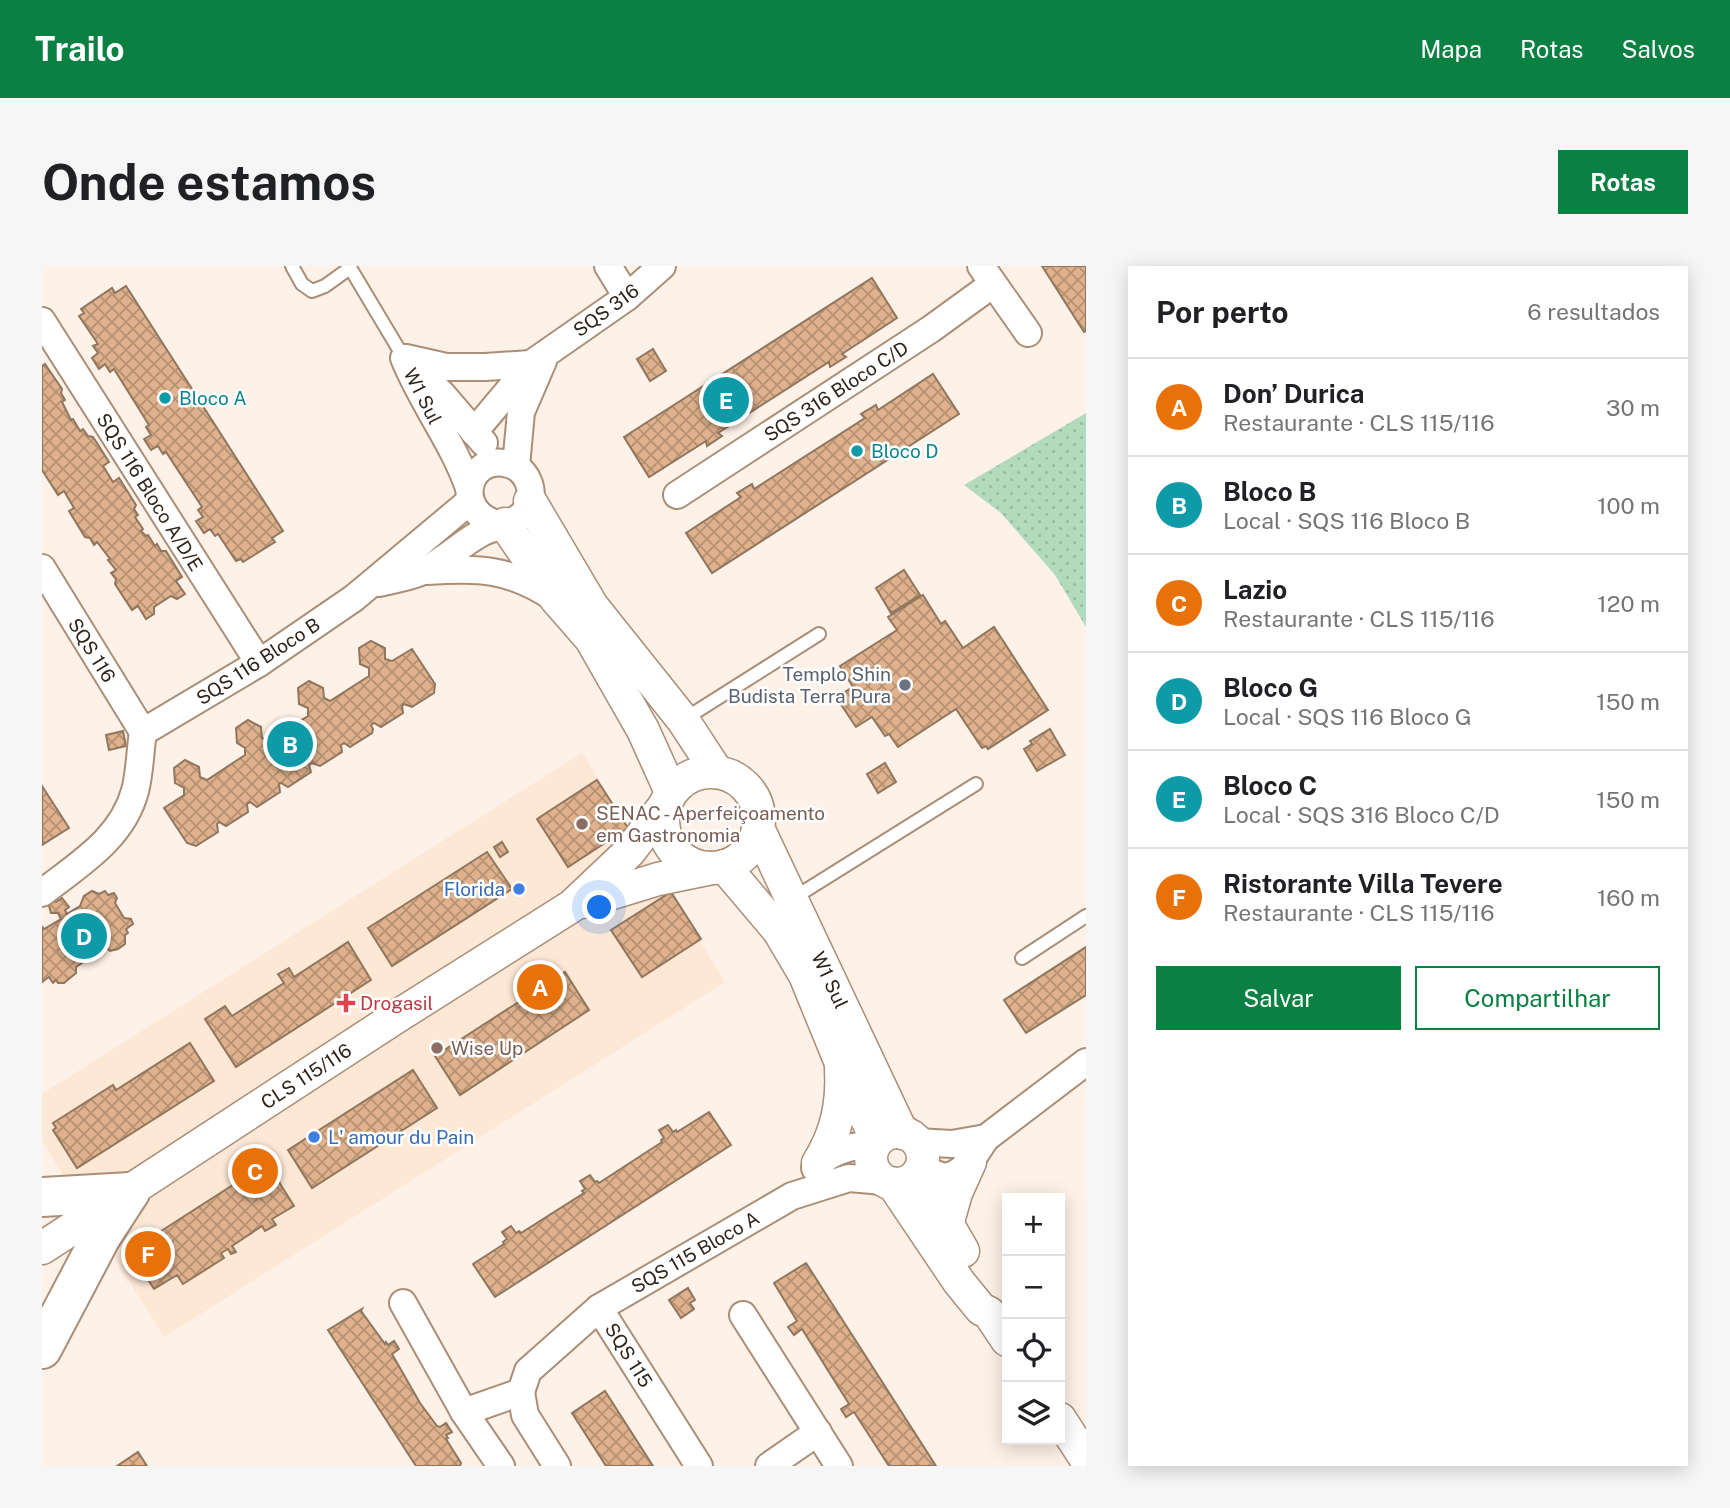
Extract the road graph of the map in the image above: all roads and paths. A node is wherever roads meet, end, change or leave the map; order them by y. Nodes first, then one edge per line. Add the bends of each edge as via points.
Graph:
1 (292, 266) edge
2 (608, 266) edge
3 (662, 266) edge
4 (350, 267) edge
5 (987, 275) edge
6 (627, 298) junction
7 (42, 321) edge
8 (1028, 333) dead end
9 (404, 358) junction
10 (540, 358) junction
11 (474, 432) junction
12 (509, 464) junction
13 (470, 495) junction
14 (677, 495) dead end
15 (530, 501) junction
16 (503, 524) junction
17 (42, 568) edge
18 (425, 571) junction
19 (371, 586) junction
20 (556, 599) junction
21 (819, 634) dead end
22 (259, 663) junction
23 (683, 720) junction
24 (143, 732) junction
25 (717, 772) junction
26 (975, 784) dead end
27 (668, 799) junction
28 (758, 828) junction
29 (718, 867) junction
30 (42, 893) edge
31 (792, 899) junction
32 (572, 906) junction
33 (1086, 916) edge
34 (1022, 958) dead end
35 (1086, 1062) edge
36 (841, 1063) junction
37 (978, 1150) junction
38 (898, 1158) junction
39 (818, 1163) junction
40 (130, 1192) junction
41 (792, 1196) junction
42 (42, 1197) edge
43 (947, 1225) junction
44 (42, 1248) edge
45 (402, 1303) dead end
46 (599, 1308) junction
47 (989, 1313) junction
48 (743, 1315) dead end
49 (1002, 1332) edge
50 (42, 1349) edge
51 (521, 1392) junction
52 (464, 1412) junction
53 (1065, 1427) edge
54 (818, 1432) junction
55 (1086, 1459) edge
56 (500, 1466) edge
57 (557, 1466) edge
58 (699, 1466) edge
59 (769, 1466) edge
60 (839, 1466) edge

1 - 4 lane via 312,291
2 - 6 street
3 - 6 street, SQS 316
4 - 9 lane
5 - 8 street
5 - 14 street, SQS 316 Bloco C/D via 931,329
6 - 10 street, SQS 316
7 - 22 street, SQS 116 Bloco A/D/E
9 - 10 street, SQS 316 via 446,367 485,368
9 - 11 street, W1 Sul
9 - 13 street, W1 Sul via 462,468
10 - 11 street, SQS 316
10 - 12 street
11 - 12 street, W1 Sul
12 - 13 street via 487,465 476,474
12 - 15 street via 526,475
13 - 16 street via 476,513 487,522
13 - 19 street, SQS 116 Bloco B
15 - 16 street via 517,520
15 - 23 street via 592,606
16 - 18 street, SQS 116 Bloco B via 480,533
16 - 20 street
17 - 24 street, SQS 116
18 - 19 street, SQS 116 Bloco B
18 - 20 street, SQS 116 Bloco B via 493,570
19 - 22 street, SQS 116 Bloco B
20 - 27 street via 591,639 620,686 643,730
21 - 23 lane
22 - 24 street, SQS 116 Bloco B
23 - 25 street
24 - 30 street via 135,790 124,818 105,844
25 - 27 street via 691,775
25 - 28 street via 735,778 750,791 758,808
26 - 31 lane
27 - 29 street via 663,823 679,856 694,865
27 - 32 street, CLS 115/116 via 629,852
28 - 29 street via 752,845 740,858
28 - 31 street, W1 Sul
29 - 32 street, CLS 115/116 via 658,878
29 - 36 street, W1 Sul via 779,931 805,975
31 - 38 street, W1 Sul
32 - 40 street, CLS 115/116
33 - 34 lane
35 - 37 street
36 - 38 street, W1 Sul
36 - 39 street via 836,1128
37 - 38 street via 952,1144
37 - 43 street via 956,1193
38 - 39 street, SQS 115 Bloco A via 850,1147
38 - 41 street, SQS 115 Bloco A
38 - 43 street, W1 Sul
38 - 47 street, W1 Sul via 959,1282
39 - 41 street, SQS 115 Bloco A
40 - 42 main road
40 - 44 street, CLS 115/116
40 - 50 main road via 94,1248
41 - 46 street, SQS 115 Bloco A
43 - 47 street, W1 Sul via 975,1272
45 - 52 street
46 - 51 street, SQS 115 via 528,1371
46 - 58 street, SQS 115
47 - 49 street, W1 Sul
48 - 54 street
51 - 52 street
51 - 57 street via 525,1415
52 - 56 street
53 - 55 street
54 - 59 street
54 - 60 street

